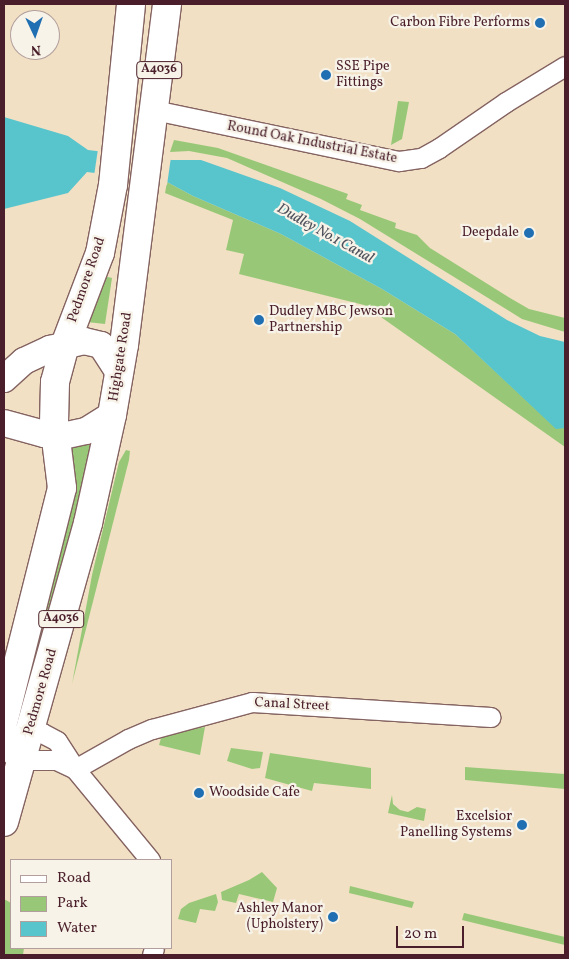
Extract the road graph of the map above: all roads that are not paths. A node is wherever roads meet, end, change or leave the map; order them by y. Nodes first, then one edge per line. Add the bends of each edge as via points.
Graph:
1 (131, 4) edge
2 (167, 4) edge
3 (565, 66) edge
4 (151, 123) junction
5 (65, 345) junction
6 (119, 373) junction
7 (4, 379) edge
8 (112, 415) junction
9 (4, 423) edge
10 (57, 435) junction
11 (491, 717) dead end
12 (4, 719) edge
13 (31, 730) junction
14 (10, 751) edge
15 (75, 768) junction
16 (4, 822) edge
17 (149, 859) edge

1 - 5 highway, Pedmore Road / A4036 via 113,185 100,253
2 - 4 highway, A4036
3 - 4 street, Round Oak Industrial Estate via 439,148 421,158 399,162
4 - 6 highway, Highgate Road / A4036
5 - 6 street via 84,341 101,345
5 - 7 street via 24,361
5 - 10 highway, A4036 via 53,402
6 - 8 highway, Highgate Road / A4036
8 - 10 street via 86,431
8 - 13 highway, Pedmore Road / A4036 via 88,524
9 - 10 street
10 - 12 highway, Pedmore Road / A4036 via 62,488
11 - 15 street, Canal Street via 252,702 152,729
13 - 14 highway, Pedmore Road / A4036
13 - 15 street via 57,741
14 - 15 street via 56,760
14 - 16 highway, Pedmore Road / A4036
15 - 17 street

